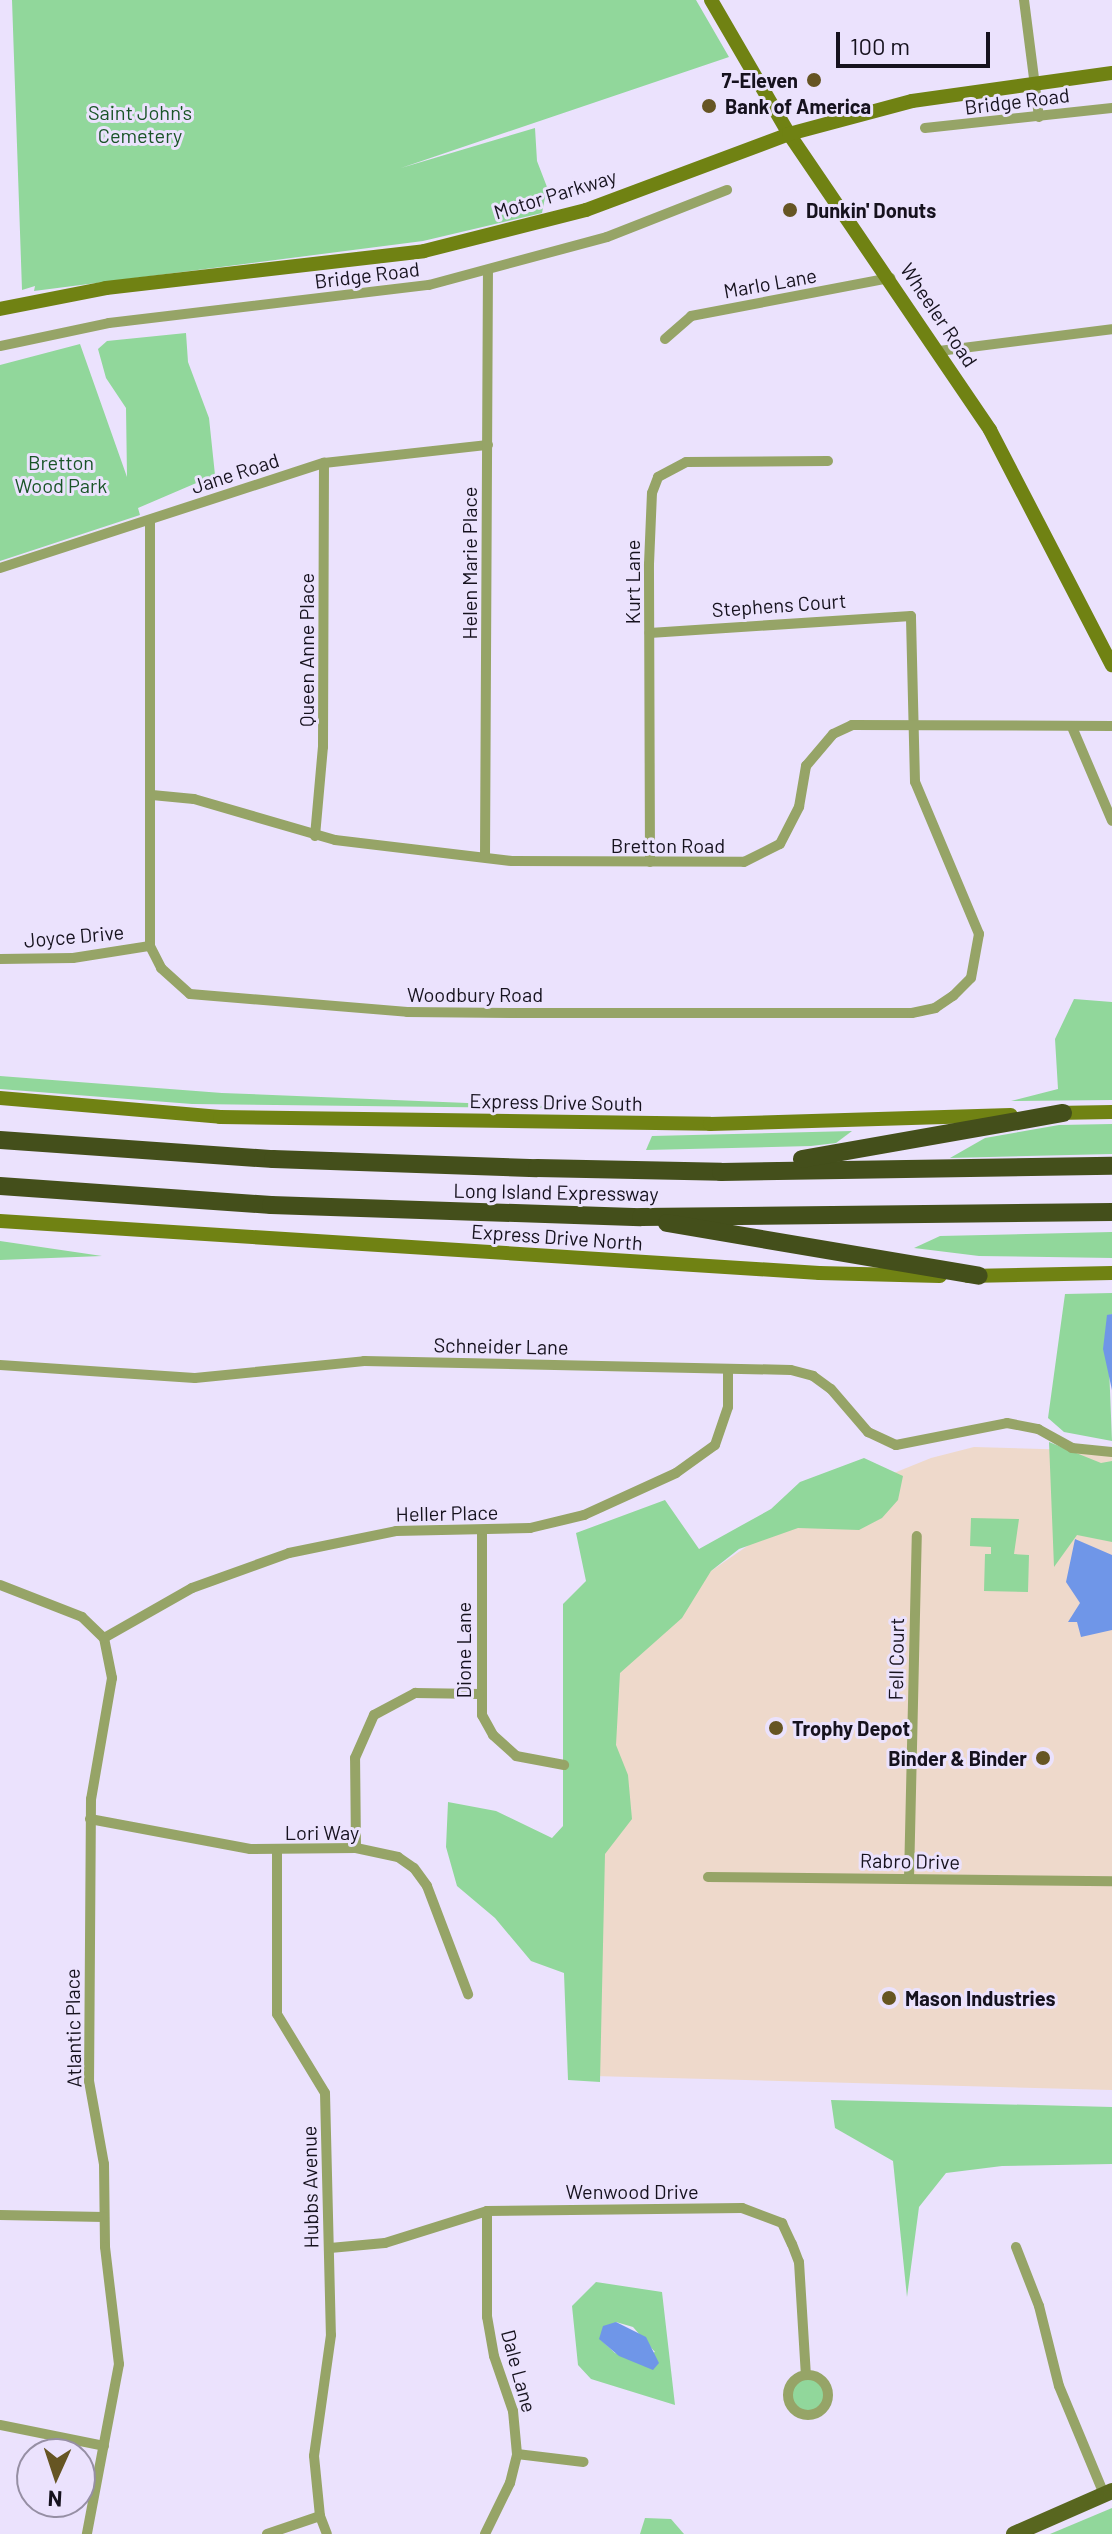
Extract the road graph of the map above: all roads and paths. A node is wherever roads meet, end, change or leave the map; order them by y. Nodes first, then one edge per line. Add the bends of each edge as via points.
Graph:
1 (711, 0) edge
2 (1024, 0) edge
3 (1112, 73) edge
4 (1036, 83) junction
5 (1112, 108) edge
6 (1039, 117) junction
7 (925, 128) dead end
8 (789, 134) junction
9 (727, 190) dead end
10 (488, 270) junction
11 (890, 278) junction
12 (0, 309) edge
13 (1112, 329) edge
14 (665, 339) dead end
15 (0, 346) edge
16 (939, 351) junction
17 (488, 445) junction
18 (828, 461) dead end
19 (324, 463) junction
20 (150, 520) junction
21 (0, 568) edge
22 (911, 616) joint
23 (650, 633) junction
24 (1112, 665) edge
25 (911, 725) junction
26 (1112, 726) edge
27 (1072, 727) junction
28 (152, 795) junction
29 (1112, 821) edge
30 (315, 836) junction
31 (485, 857) junction
32 (650, 862) junction
33 (150, 946) junction
34 (0, 959) edge
35 (0, 1098) edge
36 (1112, 1112) edge
37 (1063, 1113) junction
38 (0, 1140) edge
39 (1112, 1166) edge
40 (721, 1172) junction
41 (0, 1186) edge
42 (1112, 1212) edge
43 (641, 1217) junction
44 (0, 1221) edge
45 (1112, 1273) edge
46 (979, 1276) junction
47 (0, 1365) edge
48 (728, 1370) junction
49 (1112, 1452) edge
50 (482, 1530) junction
51 (917, 1536) dead end
52 (0, 1585) edge
53 (104, 1638) junction
54 (479, 1694) junction
55 (564, 1765) dead end
56 (90, 1819) junction
57 (356, 1848) junction
58 (277, 1850) junction
59 (708, 1877) dead end
60 (909, 1879) junction
61 (1112, 1881) edge
62 (468, 1994) dead end
63 (487, 2211) junction
64 (0, 2215) edge
65 (104, 2217) junction
66 (1016, 2247) dead end
67 (330, 2248) junction
68 (806, 2375) dead end
69 (0, 2425) edge
70 (104, 2446) junction
71 (517, 2454) junction
72 (584, 2462) dead end
73 (1108, 2492) edge
74 (320, 2516) junction
75 (87, 2534) edge
76 (267, 2534) edge
77 (327, 2534) edge
78 (485, 2534) edge
79 (1014, 2534) edge

1 - 8 main road, Wheeler Road
2 - 4 street
3 - 4 main road, Motor Parkway
4 - 6 street
4 - 8 main road, Motor Parkway via 946,94
5 - 6 street, Bridge Road
6 - 7 street, Bridge Road
8 - 11 main road, Wheeler Road
8 - 12 main road, Motor Parkway via 586,210 424,251 106,288
9 - 10 street, Bridge Road via 607,237
10 - 15 street, Bridge Road via 429,285 109,323
10 - 17 street, Helen Marie Place
11 - 14 street, Marlo Lane via 691,316
11 - 16 main road, Wheeler Road
13 - 16 street
16 - 24 main road, Wheeler Road via 990,430
17 - 19 street, Jane Road
17 - 31 street, Helen Marie Place
18 - 23 street, Kurt Lane via 686,462 658,477 652,493
19 - 20 street, Jane Road
19 - 30 street, Queen Anne Place via 324,719
20 - 21 street, Jane Road
20 - 28 street
22 - 23 street, Stephens Court
22 - 25 street, Woodbury Road
23 - 32 street, Kurt Lane
25 - 27 street, Bretton Road
25 - 32 street, Bretton Road via 852,725 833,734 806,766 792,827 764,855 706,864
25 - 33 street, Woodbury Road via 915,782 979,934 971,978 935,1008 912,1013 407,1012 209,999 175,984
26 - 27 street, Bretton Road
27 - 29 street
28 - 30 street, Bretton Road via 194,799
28 - 33 street
30 - 31 street, Bretton Road
31 - 32 street, Bretton Road
33 - 34 street, Joyce Drive via 73,958
35 - 37 main road, Express Drive South via 220,1117 647,1123
36 - 37 main road, Express Drive South
37 - 40 highway via 830,1158 765,1162
38 - 40 highway, Long Island Expressway via 402,1164
39 - 40 highway, Long Island Expressway
41 - 43 highway, Long Island Expressway via 300,1206
42 - 43 highway, Long Island Expressway
43 - 46 highway via 695,1231
44 - 46 main road, Express Drive North via 819,1273
45 - 46 main road, Express Drive North
47 - 48 street, Schneider Lane via 195,1378 364,1361
48 - 49 street, Schneider Lane via 813,1376 868,1432 896,1445 971,1428 1020,1425 1072,1448
48 - 50 street, Heller Place via 724,1427 700,1459 584,1515 530,1528
50 - 53 street, Heller Place via 396,1531 289,1553 192,1588
50 - 54 street, Dione Lane
51 - 60 street, Fell Court
52 - 53 street via 62,1606
53 - 56 street, Atlantic Place via 112,1678
54 - 55 street, Dione Lane via 482,1715 503,1746 530,1762
54 - 57 street via 415,1693 374,1715 355,1758
56 - 58 street, Lori Way via 227,1846
56 - 65 street, Atlantic Place via 89,2081 104,2164
57 - 58 street, Lori Way
57 - 62 street, Lori Way via 398,1857 414,1868 427,1886
58 - 67 street, Hubbs Avenue via 277,2014 325,2093
59 - 60 street, Rabro Drive
60 - 61 street, Rabro Drive
63 - 67 street, Wenwood Drive via 385,2243
63 - 68 street, Wenwood Drive via 742,2208 782,2223 799,2262
63 - 71 street, Dale Lane via 487,2317 513,2411
64 - 65 street
65 - 70 street, Atlantic Place via 119,2339
66 - 73 street via 1039,2306 1059,2386
67 - 74 street, Hubbs Avenue via 330,2363 314,2456
69 - 70 street
70 - 75 street, Atlantic Place
71 - 72 street
71 - 78 street, Dale Lane via 510,2483
73 - 79 main road
74 - 76 street
74 - 77 street, Hubbs Avenue

